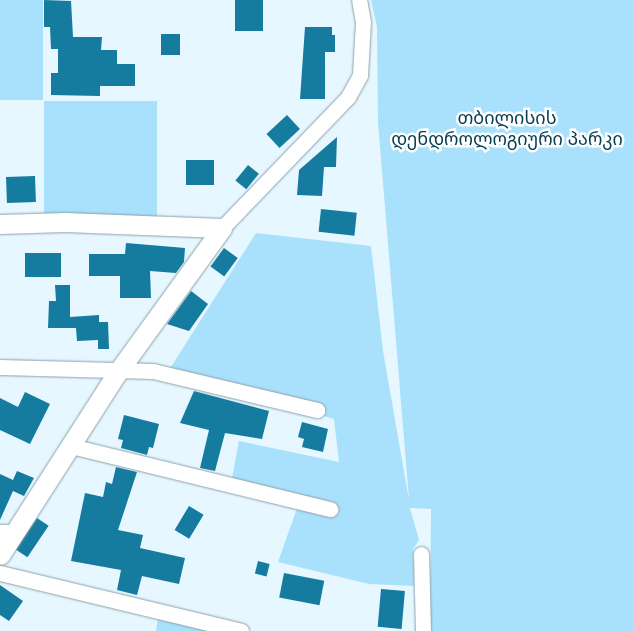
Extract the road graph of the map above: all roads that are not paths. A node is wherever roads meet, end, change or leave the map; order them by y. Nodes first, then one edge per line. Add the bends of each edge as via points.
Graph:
1 (359, 0) edge
2 (0, 224) edge
3 (222, 228) junction
4 (0, 367) edge
5 (117, 373) junction
6 (317, 410) dead end
7 (71, 446) junction
8 (330, 509) dead end
9 (7, 532) edge
10 (421, 554) dead end
11 (0, 555) edge
12 (0, 573) edge
13 (241, 631) edge
14 (423, 631) edge

1 - 3 street via 363,22 360,75 348,98
2 - 3 street via 65,222
3 - 5 street
4 - 5 street
5 - 6 street via 153,371
5 - 7 street
7 - 8 street
7 - 9 street
9 - 11 street
10 - 14 street
12 - 13 street

